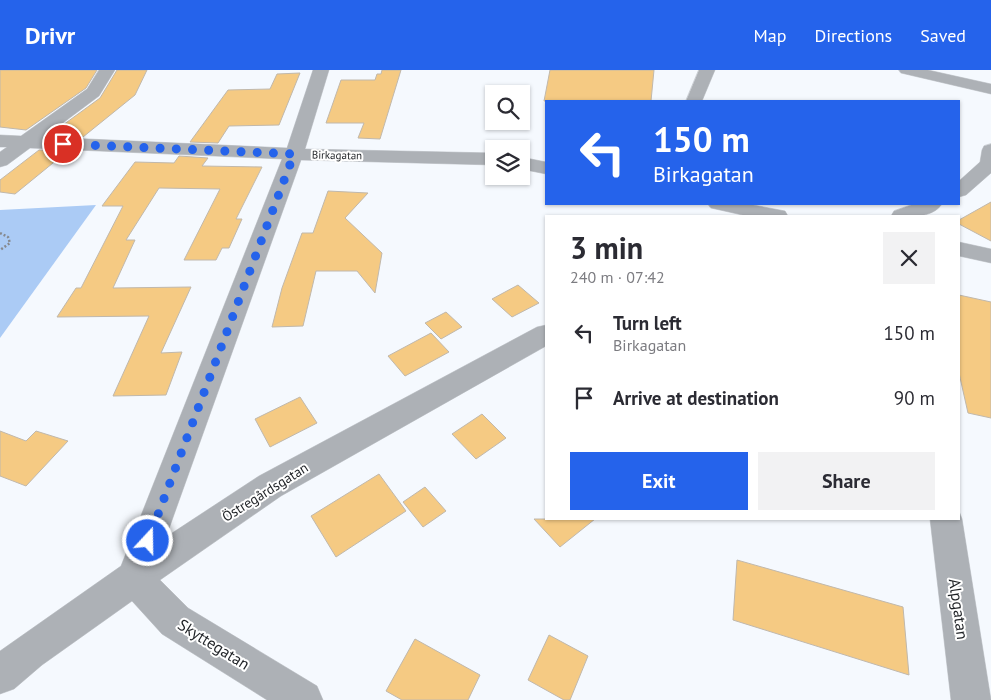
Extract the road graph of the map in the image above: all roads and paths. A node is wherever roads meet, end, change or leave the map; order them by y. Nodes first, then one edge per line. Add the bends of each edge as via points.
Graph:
1 (106, 70) edge
2 (321, 70) edge
3 (707, 70) edge
4 (907, 70) edge
5 (991, 89) edge
6 (694, 100) edge
7 (0, 141) edge
8 (24, 142) junction
9 (991, 150) edge
10 (294, 154) junction
11 (485, 159) edge
12 (0, 161) edge
13 (530, 165) edge
14 (545, 168) edge
15 (960, 190) edge
16 (723, 205) edge
17 (930, 205) edge
18 (772, 215) edge
19 (904, 215) edge
20 (0, 233) edge
21 (960, 249) edge
22 (0, 250) edge
23 (991, 256) edge
24 (545, 335) edge
25 (946, 520) edge
26 (134, 578) junction
27 (0, 675) edge
28 (303, 700) edge
29 (972, 700) edge

1 - 8 street via 92,92
2 - 10 street
3 - 6 street
4 - 5 street
7 - 8 street, Birkagatan
8 - 10 street, Birkagatan
8 - 12 street
9 - 15 street via 988,164
10 - 11 street, Birkagatan
10 - 26 street
13 - 14 street
16 - 18 street
17 - 19 street
20 - 22 path via 8,237 10,243
21 - 23 street
24 - 26 street, Östregårdsgatan via 270,486
25 - 29 street, Alpgatan
26 - 27 street, Östregårdsgatan
26 - 28 street, Skyttegatan via 175,621

